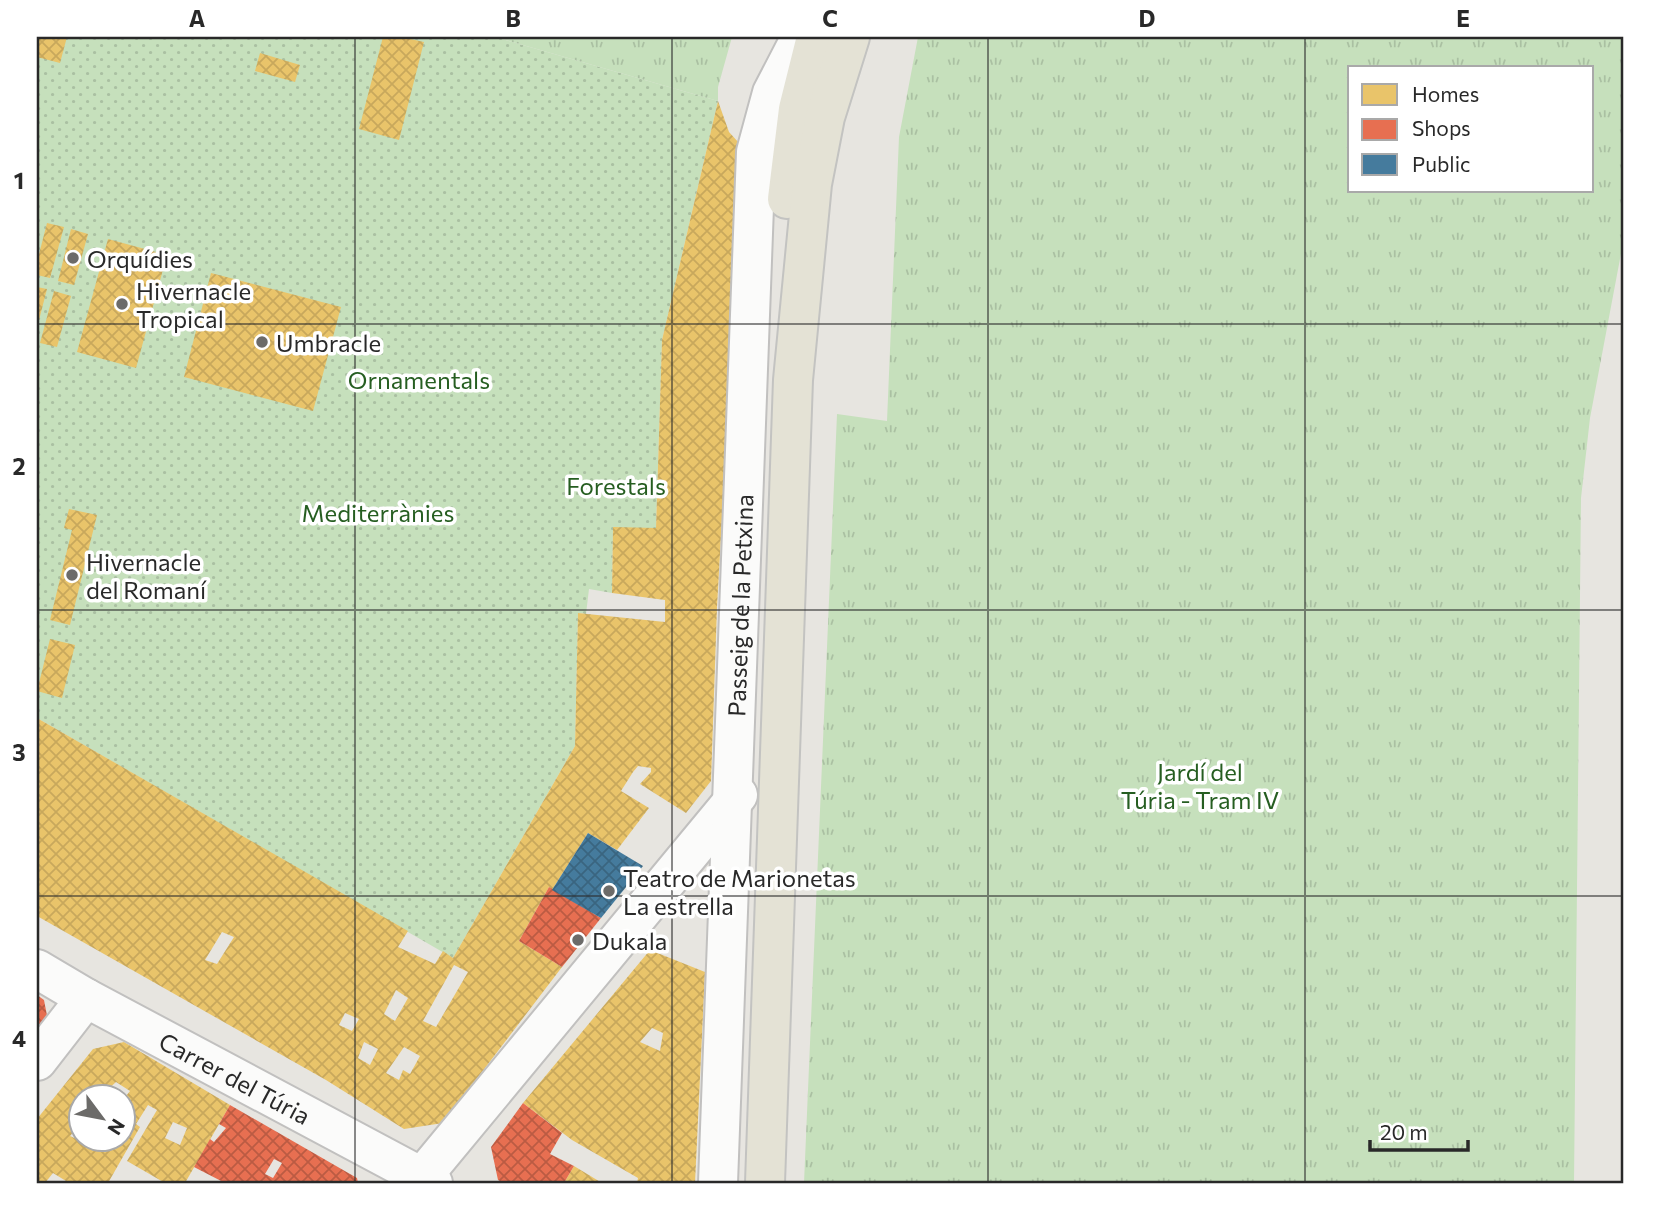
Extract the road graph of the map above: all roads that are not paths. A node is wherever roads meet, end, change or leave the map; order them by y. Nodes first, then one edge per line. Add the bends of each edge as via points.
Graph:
1 (801, 37) edge
2 (816, 37) edge
3 (850, 37) edge
4 (793, 380) junction
5 (778, 763) junction
6 (732, 799) junction
7 (37, 969) edge
8 (86, 998) junction
9 (37, 1061) edge
10 (424, 1181) edge
11 (718, 1183) edge
12 (765, 1183) edge

1 - 6 street, Passeig de la Petxina via 772,93 756,152
2 - 4 main road, Passeig de la Petxina via 798,109 787,200
3 - 4 main road, Passeig de la Petxina via 825,117 812,184
4 - 5 main road, Passeig de la Petxina
5 - 6 street
5 - 12 main road, Passeig de la Petxina
6 - 10 street
6 - 11 street, Passeig de la Petxina
7 - 8 street, Carrer del Túria
8 - 9 street
8 - 10 street, Carrer del Túria

